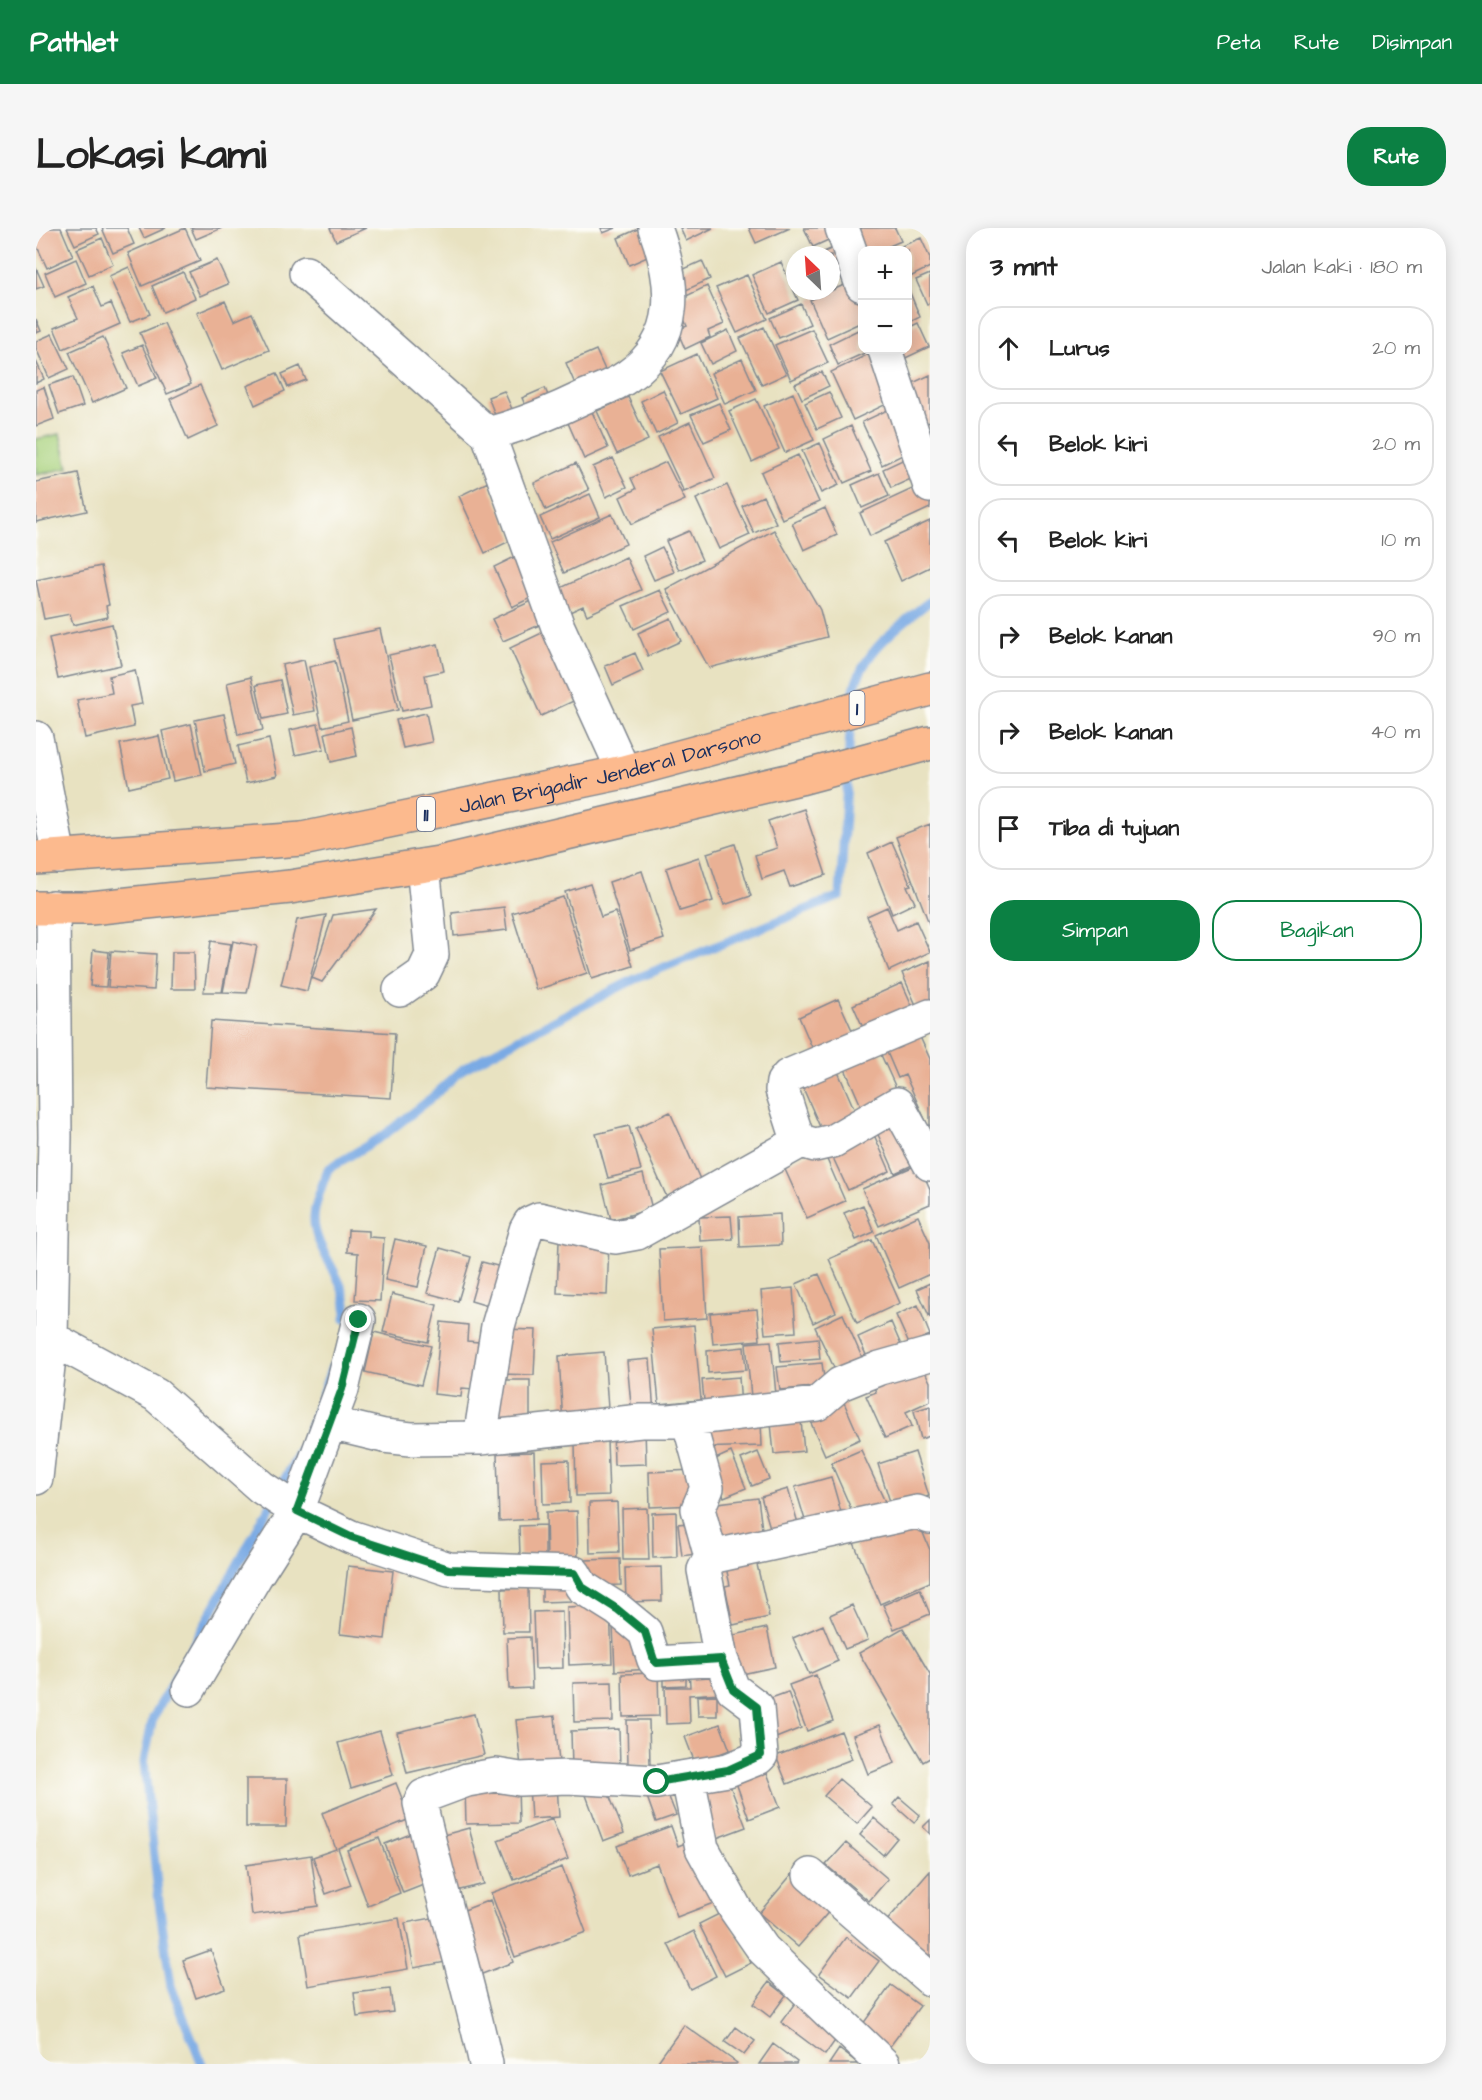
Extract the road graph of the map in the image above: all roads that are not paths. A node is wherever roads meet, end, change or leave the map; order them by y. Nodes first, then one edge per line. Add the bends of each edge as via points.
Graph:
1 (655, 228) edge
2 (842, 228) edge
3 (306, 273) dead end
4 (858, 274) edge
5 (886, 354) edge
6 (488, 434) junction
7 (930, 486) edge
8 (918, 692) edge
9 (809, 721) joint
10 (36, 738) edge
11 (929, 748) edge
12 (624, 772) junction
13 (47, 857) edge
14 (423, 866) junction
15 (44, 908) edge
16 (400, 990) dead end
17 (930, 1016) edge
18 (798, 1140) junction
19 (930, 1164) edge
20 (359, 1320) dead end
21 (51, 1338) junction
22 (930, 1353) edge
23 (688, 1419) junction
24 (330, 1423) junction
25 (480, 1438) junction
26 (36, 1478) edge
27 (292, 1509) junction
28 (930, 1517) edge
29 (711, 1557) junction
30 (721, 1659) junction
31 (189, 1689) dead end
32 (688, 1778) junction
33 (810, 1875) dead end
34 (930, 1979) edge
35 (486, 2064) edge
36 (883, 2064) edge

1 - 6 street via 667,261 670,301 666,333 650,358 627,377 528,424
2 - 4 street
3 - 6 street
5 - 7 street
6 - 12 street via 558,627
8 - 9 highway, Jalan Brigadir Jenderal Darsono / 1
9 - 12 highway, Jalan Brigadir Jenderal Darsono / 11
10 - 13 street
11 - 14 highway via 893,753
12 - 13 highway, Jalan Brigadir Jenderal Darsono / 11 via 302,838
14 - 15 highway via 290,887 90,908
14 - 16 street via 432,955 423,974
15 - 21 street via 55,1137
17 - 18 street via 788,1076 782,1090
18 - 19 street via 815,1145 833,1141 897,1104
18 - 25 street via 789,1150 638,1233 615,1237 539,1219 530,1223 498,1326
20 - 24 street
21 - 26 street
21 - 27 street via 156,1395 261,1487
22 - 23 street via 840,1384 817,1404
23 - 25 street
23 - 29 street via 707,1488 698,1509
24 - 25 street via 393,1437
24 - 27 street
27 - 30 street via 351,1537 449,1569 574,1573 582,1587 645,1632 657,1663
27 - 31 street
28 - 29 street via 917,1512
29 - 30 street via 704,1570
30 - 32 street via 733,1689 757,1707 761,1755 728,1770
32 - 35 street via 657,1782 496,1775 467,1780 424,1796 420,1803
32 - 36 street via 702,1848 736,1910 763,1949
33 - 34 street

